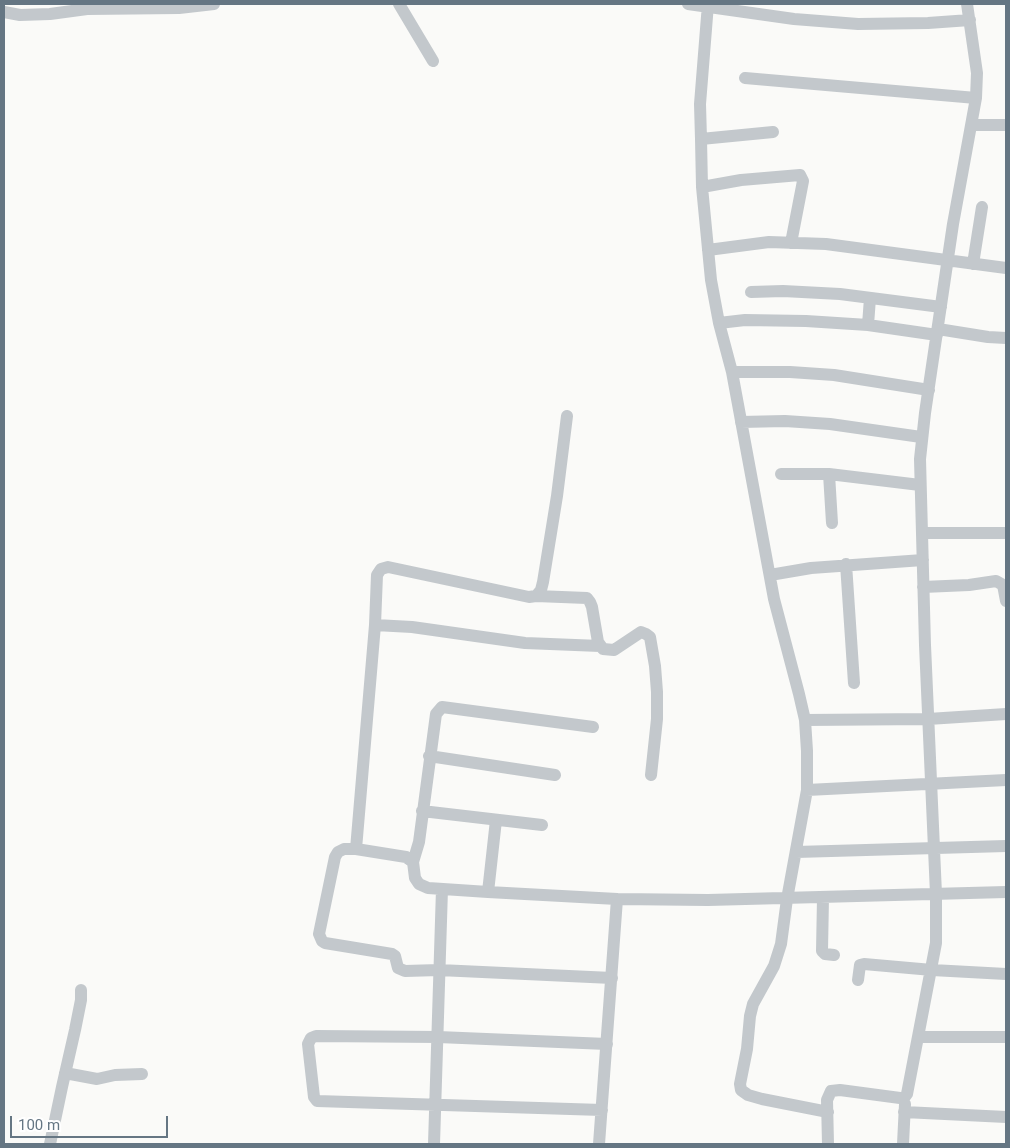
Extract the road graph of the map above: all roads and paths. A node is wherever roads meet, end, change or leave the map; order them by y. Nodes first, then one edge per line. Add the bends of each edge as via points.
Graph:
1 (214, 4) edge
2 (399, 4) edge
3 (688, 4) edge
4 (967, 4) edge
5 (708, 5) edge
6 (765, 9) edge
7 (4, 12) edge
8 (970, 20) junction
9 (433, 61) dead end
10 (744, 78) dead end
11 (976, 98) junction
12 (972, 125) junction
13 (1006, 125) edge
14 (773, 132) dead end
15 (701, 139) junction
16 (702, 187) junction
17 (982, 207) dead end
18 (790, 243) junction
19 (708, 250) junction
20 (948, 261) junction
21 (973, 264) junction
22 (1006, 268) edge
23 (752, 292) dead end
24 (870, 298) junction
25 (941, 307) junction
26 (719, 323) junction
27 (868, 325) junction
28 (937, 332) junction
29 (1006, 338) edge
30 (732, 372) junction
31 (929, 390) junction
32 (567, 416) dead end
33 (741, 422) junction
34 (921, 437) junction
35 (780, 474) dead end
36 (829, 474) junction
37 (920, 485) junction
38 (832, 523) dead end
39 (922, 533) junction
40 (1006, 533) edge
41 (923, 560) junction
42 (846, 564) junction
43 (770, 575) junction
44 (924, 587) junction
45 (536, 596) junction
46 (1006, 601) edge
47 (376, 625) junction
48 (600, 646) junction
49 (854, 683) dead end
50 (1006, 714) edge
51 (928, 719) junction
52 (805, 720) junction
53 (593, 727) dead end
54 (429, 756) junction
55 (555, 775) dead end
56 (651, 775) dead end
57 (1006, 780) edge
58 (932, 783) junction
59 (808, 790) junction
60 (422, 811) junction
61 (496, 820) junction
62 (542, 825) dead end
63 (1006, 846) edge
64 (356, 849) junction
65 (934, 849) junction
66 (796, 852) junction
67 (413, 862) junction
68 (442, 889) junction
69 (488, 892) junction
70 (1006, 892) edge
71 (936, 894) junction
72 (823, 898) junction
73 (617, 899) junction
74 (786, 899) junction
75 (834, 955) dead end
76 (439, 970) junction
77 (932, 970) junction
78 (1006, 974) edge
79 (612, 978) junction
80 (858, 980) dead end
81 (81, 990) dead end
82 (438, 1037) junction
83 (919, 1037) junction
84 (1006, 1038) edge
85 (607, 1044) junction
86 (65, 1073) junction
87 (142, 1074) dead end
88 (905, 1097) junction
89 (435, 1104) junction
90 (602, 1110) junction
91 (828, 1112) junction
92 (904, 1112) junction
93 (1006, 1117) edge
94 (50, 1144) edge
95 (434, 1144) edge
96 (599, 1144) edge
97 (828, 1144) edge
98 (902, 1144) edge

1 - 7 street via 179,8 87,9 50,14
2 - 9 street
3 - 5 street
4 - 8 street
5 - 6 street
5 - 15 street via 700,104
6 - 8 street via 794,19 858,24
8 - 11 street via 977,73
10 - 11 street
11 - 12 street
12 - 13 street
12 - 20 street
14 - 15 street
15 - 16 street
16 - 18 street via 800,175 802,182
16 - 19 street
17 - 21 street
18 - 19 street via 769,242
18 - 20 street via 856,247
19 - 26 street
20 - 21 street
20 - 25 street
21 - 22 street
23 - 24 street via 812,292
24 - 25 street
24 - 27 street
25 - 28 street
26 - 27 street via 773,320
26 - 30 street
27 - 28 street
28 - 29 street
28 - 31 street
30 - 31 street via 834,375
30 - 33 street
31 - 34 street
32 - 45 street via 543,582
33 - 34 street via 830,424
33 - 43 street
34 - 37 street
35 - 36 street
36 - 37 street
36 - 38 street
37 - 39 street
39 - 40 street
39 - 41 street
41 - 42 street
41 - 44 street
42 - 43 street
42 - 49 street
43 - 52 street
44 - 46 street via 996,581 1003,585
44 - 51 street
45 - 47 street via 388,567 377,575
45 - 48 street via 587,598
47 - 48 street via 525,643
47 - 64 street
48 - 56 street via 614,650 641,632 650,637 657,692
50 - 51 street
51 - 52 street
51 - 58 street
52 - 59 street
53 - 54 street via 442,707 436,714
54 - 55 street
54 - 60 street
57 - 58 street
58 - 59 street
58 - 65 street
59 - 66 street
60 - 61 street
60 - 67 street
61 - 62 street
61 - 69 street
63 - 65 street
64 - 67 street via 406,857
64 - 76 street via 344,849 335,856 319,934 322,941 392,954 401,970
65 - 66 street
65 - 71 street
66 - 74 street
67 - 68 street via 419,884
68 - 69 street
68 - 76 street
69 - 73 street
70 - 71 street
71 - 72 street
71 - 77 street via 937,936
72 - 74 street
72 - 75 street via 822,951
73 - 74 street
73 - 79 street
74 - 91 street via 777,957 751,1010 740,1084 748,1095
76 - 79 street
76 - 82 street
77 - 78 street
77 - 80 street via 861,964
77 - 83 street
79 - 85 street
81 - 86 street
82 - 85 street
82 - 89 street
82 - 89 street via 316,1036 308,1044 317,1101
83 - 84 street
83 - 88 street
85 - 90 street
86 - 87 street via 97,1079
86 - 94 street
88 - 91 street via 836,1090 829,1094
88 - 92 street
89 - 90 street
89 - 95 street
90 - 96 street
91 - 97 street
92 - 93 street
92 - 98 street

